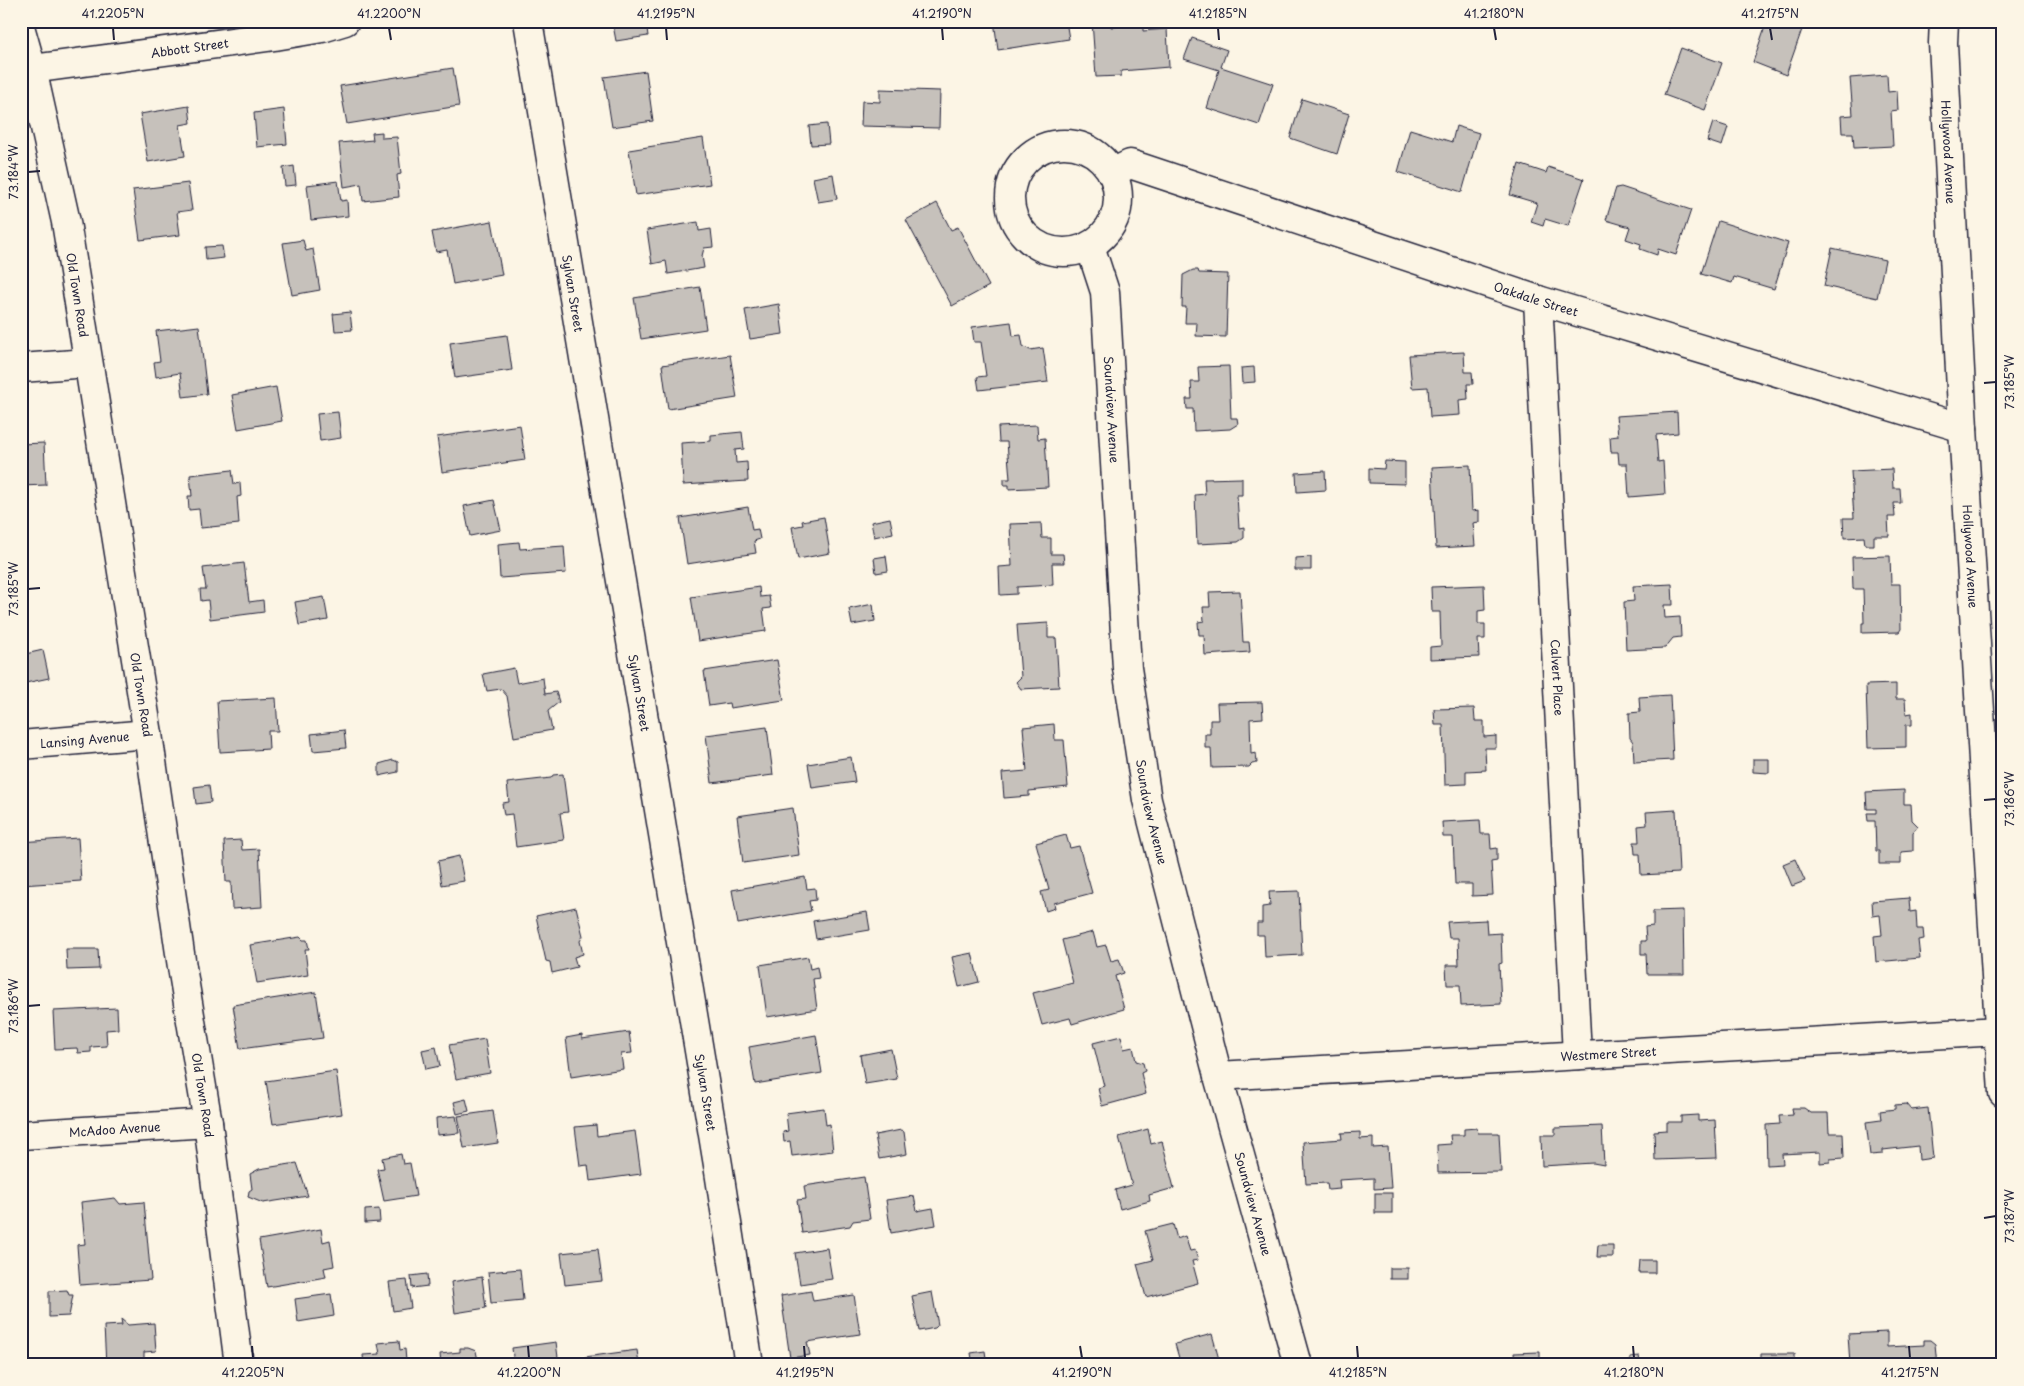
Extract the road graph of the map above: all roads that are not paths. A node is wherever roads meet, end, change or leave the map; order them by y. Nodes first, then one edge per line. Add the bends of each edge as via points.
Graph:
1 (345, 21) edge
2 (528, 21) edge
3 (1944, 21) edge
4 (21, 30) edge
5 (32, 69) junction
6 (1112, 172) junction
7 (1090, 246) junction
8 (1538, 300) junction
9 (88, 363) junction
10 (21, 368) edge
11 (1963, 428) junction
12 (148, 734) junction
13 (21, 744) edge
14 (1999, 1031) junction
15 (1577, 1055) junction
16 (1218, 1076) junction
17 (2003, 1093) edge
18 (208, 1123) junction
19 (21, 1135) edge
20 (239, 1365) edge
21 (749, 1365) edge
22 (1298, 1365) edge

1 - 5 street, Abbott Street via 275,36
2 - 21 street, Sylvan Street
3 - 11 street, Hollywood Avenue
4 - 5 street, Old Town Road
5 - 9 street, Old Town Road via 66,222
6 - 7 street via 1118,189 1118,206 1104,236
6 - 7 street via 1089,150 1074,144 1057,144 1028,158 1011,186 1010,204 1015,222 1025,236 1040,247 1057,252 1073,252
6 - 8 street, Oakdale Street via 1130,164
7 - 16 street, Soundview Avenue via 1105,292 1127,668 1147,800
8 - 11 street, Oakdale Street
8 - 15 street, Calvert Place
9 - 10 street
9 - 12 street, Old Town Road
11 - 14 street, Hollywood Avenue
12 - 13 street, Lansing Avenue
12 - 18 street, Old Town Road
14 - 15 street, Westmere Street
14 - 17 street, Hollywood Avenue
15 - 16 street, Westmere Street
16 - 22 street, Soundview Avenue
18 - 19 street, McAdoo Avenue
18 - 20 street, Old Town Road

